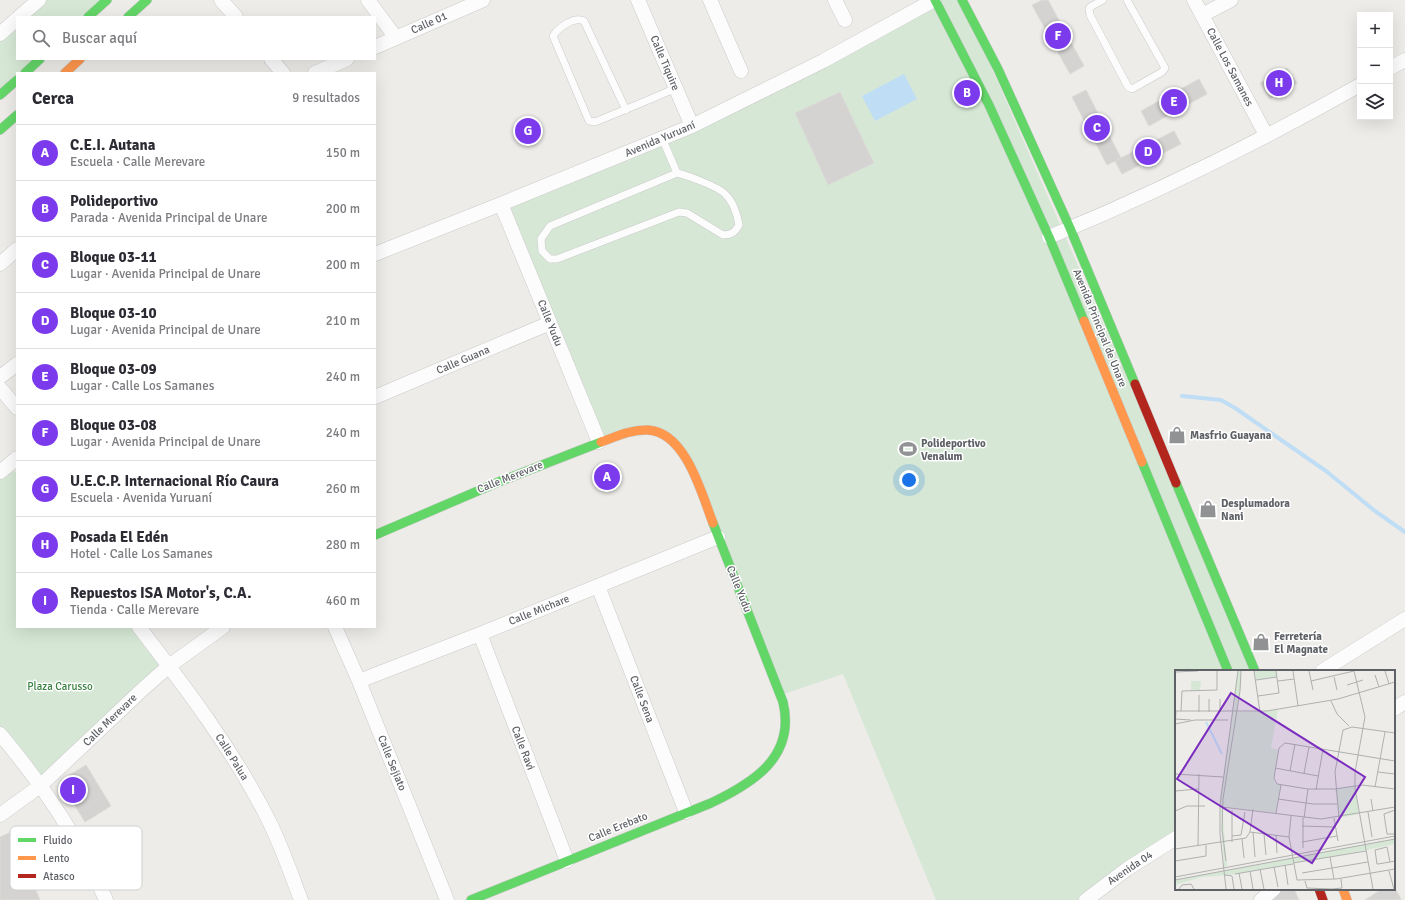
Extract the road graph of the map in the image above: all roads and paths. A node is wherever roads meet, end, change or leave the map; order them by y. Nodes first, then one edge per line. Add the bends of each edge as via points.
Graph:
1 (39, 0) edge
2 (107, 0) edge
3 (147, 0) edge
4 (221, 0) edge
5 (368, 0) edge
6 (483, 0) edge
7 (638, 0) edge
8 (710, 0) edge
9 (835, 0) edge
10 (934, 0) edge
11 (962, 0) edge
12 (1103, 0) edge
13 (1127, 0) edge
14 (1194, 0) edge
15 (1231, 0) edge
16 (21, 16) edge
17 (89, 16) edge
18 (129, 16) edge
19 (235, 16) edge
20 (1202, 16) junction
21 (16, 20) edge
22 (845, 20) dead end
23 (0, 34) edge
24 (396, 38) junction
25 (376, 47) edge
26 (39, 60) edge
27 (79, 60) edge
28 (272, 60) edge
29 (345, 60) edge
30 (1405, 60) edge
31 (1393, 66) edge
32 (741, 71) dead end
33 (25, 72) edge
34 (66, 72) edge
35 (282, 72) edge
36 (317, 72) edge
37 (16, 81) edge
38 (1357, 87) edge
39 (676, 88) junction
40 (0, 95) edge
41 (626, 110) junction
42 (16, 116) edge
43 (692, 126) junction
44 (0, 130) edge
45 (1266, 135) junction
46 (662, 138) junction
47 (677, 173) junction
48 (501, 204) junction
49 (1070, 228) junction
50 (1049, 237) junction
51 (16, 250) edge
52 (376, 254) edge
53 (0, 264) edge
54 (550, 324) junction
55 (16, 365) edge
56 (0, 377) edge
57 (0, 388) edge
58 (376, 397) edge
59 (16, 407) edge
60 (648, 430) joint
61 (599, 442) junction
62 (376, 535) edge
63 (718, 537) junction
64 (598, 586) junction
65 (1405, 619) edge
66 (140, 628) edge
67 (222, 628) edge
68 (335, 628) edge
69 (480, 634) junction
70 (169, 666) junction
71 (1228, 670) edge
72 (1255, 670) edge
73 (1324, 670) edge
74 (359, 681) junction
75 (0, 734) edge
76 (768, 766) joint
77 (40, 786) junction
78 (686, 812) junction
79 (0, 815) edge
80 (66, 826) edge
81 (1175, 839) edge
82 (567, 861) junction
83 (101, 890) edge
84 (1273, 890) edge
85 (1318, 890) edge
86 (1343, 890) edge
87 (1094, 898) edge
88 (106, 900) edge
89 (301, 900) edge
90 (447, 900) edge
91 (471, 900) edge
92 (1261, 900) edge
93 (1323, 900) edge
94 (1347, 900) edge

1 - 16 street
2 - 17 street
3 - 18 street
4 - 19 street
5 - 24 street
6 - 24 street, Calle 01
7 - 39 street, Calle Tiquire
8 - 32 street
9 - 22 street
10 - 43 street, Avenida Yuruaní via 823,61
10 - 50 street, Avenida Principal de Unare via 989,105
11 - 49 street, Avenida Principal de Unare via 998,69
12 - 13 lane via 1090,7 1090,15 1128,87 1132,89 1165,68
14 - 20 street, Calle Los Samanes
15 - 20 street
20 - 45 street, Calle Los Samanes
21 - 23 street
24 - 25 street, Calle 01
26 - 33 street
27 - 34 street
28 - 35 street
29 - 36 street
30 - 31 street
37 - 40 street
38 - 45 street
39 - 41 lane
39 - 43 street, Calle Tiquire
41 - 41 lane via 595,122 589,121 553,36 559,29 576,20 584,21
42 - 44 street
43 - 46 street, Avenida Yuruaní
45 - 49 street via 1167,186
46 - 47 lane
46 - 48 street, Avenida Yuruaní
47 - 47 lane via 550,226 541,239 542,251 550,259 557,259 679,212 687,213 723,235 735,232 739,225 736,210 724,193
48 - 52 street, Avenida Yuruaní
48 - 54 street, Calle Yudu
49 - 50 street
49 - 72 street, Avenida Principal de Unare
50 - 71 street, Avenida Principal de Unare
51 - 53 street
54 - 58 street, Calle Guana
54 - 61 street, Calle Yudu
55 - 56 street
57 - 59 street
60 - 61 street, Calle Merevare via 630,432
60 - 63 street, Calle Yudu via 661,432 673,441 684,456
61 - 62 street, Calle Merevare
63 - 64 street, Calle Michare
63 - 76 street, Calle Yudu via 786,711 782,741
64 - 69 street, Calle Michare
64 - 78 street, Calle Sena
65 - 73 street
66 - 70 street, Calle Palua
67 - 70 street, Calle Merevare
68 - 74 street, Calle Sejiato
69 - 74 street, Calle Michare
69 - 82 street, Calle Ravi
70 - 77 street, Calle Merevare
70 - 89 street, Calle Palua via 213,727 254,792 270,822
74 - 90 street, Calle Sejiato
75 - 77 street
76 - 78 street, Calle Erebato via 744,786
77 - 79 street, Calle Merevare
77 - 80 street
78 - 82 street, Calle Erebato
81 - 87 street, Avenida 04 via 1127,869
82 - 91 street, Calle Erebato
83 - 88 street
84 - 92 street
85 - 93 street
86 - 94 street

